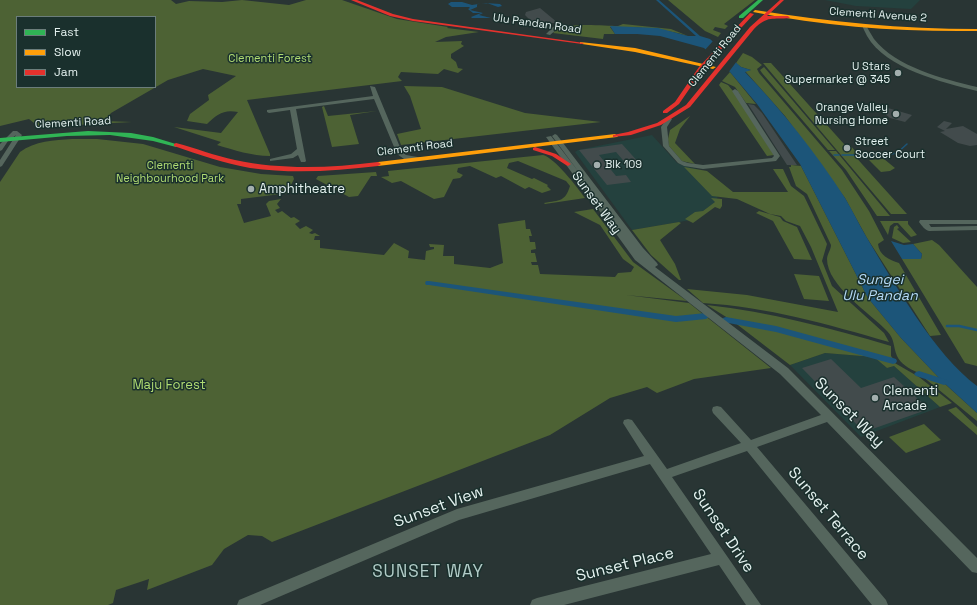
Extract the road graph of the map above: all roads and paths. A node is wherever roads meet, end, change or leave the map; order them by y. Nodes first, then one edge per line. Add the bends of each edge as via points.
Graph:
1 (353, 0) edge
2 (357, 0) edge
3 (761, 0) edge
4 (368, 2) edge
5 (773, 6) edge
6 (756, 10) junction
7 (788, 16) junction
8 (760, 20) junction
9 (565, 25) dead end
10 (902, 29) junction
11 (977, 29) edge
12 (868, 30) junction
13 (548, 34) junction
14 (608, 44) junction
15 (722, 45) junction
16 (709, 59) junction
17 (680, 60) junction
18 (721, 67) junction
19 (690, 81) junction
20 (372, 87) dead end
21 (977, 88) edge
22 (735, 91) dead end
23 (376, 97) junction
24 (293, 108) junction
25 (269, 111) dead end
26 (669, 119) junction
27 (156, 130) dead end
28 (643, 130) junction
29 (664, 133) junction
30 (16, 135) junction
31 (2, 138) edge
32 (555, 140) junction
33 (210, 146) dead end
34 (526, 147) junction
35 (0, 149) edge
36 (300, 150) junction
37 (398, 153) junction
38 (424, 159) junction
39 (272, 160) junction
40 (303, 161) junction
41 (568, 164) junction
42 (0, 165) edge
43 (977, 222) edge
44 (977, 228) edge
45 (686, 294) junction
46 (717, 410) dead end
47 (829, 417) junction
48 (628, 423) dead end
49 (749, 445) junction
50 (653, 458) junction
51 (665, 475) junction
52 (721, 558) junction
53 (977, 568) edge
54 (244, 605) edge
55 (537, 605) edge
56 (754, 605) edge
57 (881, 605) edge

1 - 4 main road, Ulu Pandan Road
2 - 4 main road
3 - 15 main road, Clementi Road via 725,34
4 - 13 main road, Ulu Pandan Road via 417,18
4 - 14 main road, Ulu Pandan Road via 392,15 413,20
5 - 6 main road, Clementi Avenue 2
5 - 6 main road, Clementi Road
5 - 7 main road, Clementi Avenue 2
5 - 8 main road, Clementi Road
6 - 15 main road, Clementi Road
7 - 8 main road
7 - 12 main road, Clementi Avenue 2
7 - 12 main road, Clementi Avenue 2
8 - 18 main road, Clementi Road
9 - 13 street via 555,28
10 - 11 main road, Clementi Avenue 2
10 - 12 main road, Clementi Avenue 2
10 - 12 main road, Clementi Avenue 2
12 - 21 street via 890,53 909,64
13 - 14 main road, Ulu Pandan Road
14 - 16 main road, Ulu Pandan Road
14 - 17 main road, Ulu Pandan Road
15 - 16 main road, Clementi Road
16 - 17 main road, Ulu Pandan Road
16 - 18 main road, Ulu Pandan Road
16 - 19 main road, Clementi Road
17 - 19 main road via 687,64
18 - 26 main road, Clementi Road via 694,101
19 - 32 main road, Clementi Road via 677,103 650,120
20 - 23 street
22 - 29 street via 777,156 771,161 697,167 686,165 666,146
23 - 24 street
23 - 37 street
24 - 25 street
24 - 36 street
26 - 28 main road, Clementi Road
26 - 29 street via 664,127
27 - 30 main road, Clementi Road via 89,126
28 - 29 street via 657,129
28 - 32 main road, Clementi Road via 606,138
30 - 31 main road, Clementi Road
30 - 38 main road, Clementi Road via 123,133 156,138 232,162 287,169 345,168
30 - 42 street
31 - 35 street
32 - 34 main road, Clementi Road
32 - 37 main road, Clementi Road
32 - 41 street, Sunset Way
32 - 45 street, Sunset Way via 640,250
33 - 39 main road, Clementi Road via 241,156
34 - 38 main road, Clementi Road
34 - 41 main road via 547,152
36 - 39 street via 294,156
36 - 40 street
37 - 38 street via 404,157
37 - 40 main road, Clementi Road
39 - 40 main road, Clementi Road
41 - 45 street, Sunset Way via 638,258
43 - 44 street via 922,222 929,228
45 - 47 street, Sunset Way via 775,363
46 - 49 street, Sunset Terrace
47 - 49 street
47 - 53 street, Sunset Way
48 - 50 street, Sunset Drive
49 - 51 street
49 - 57 street, Sunset Terrace
50 - 51 street, Sunset Drive
50 - 54 street, Sunset View via 457,515
51 - 52 street, Sunset Drive
52 - 55 street, Sunset Place
52 - 56 street, Sunset Drive

